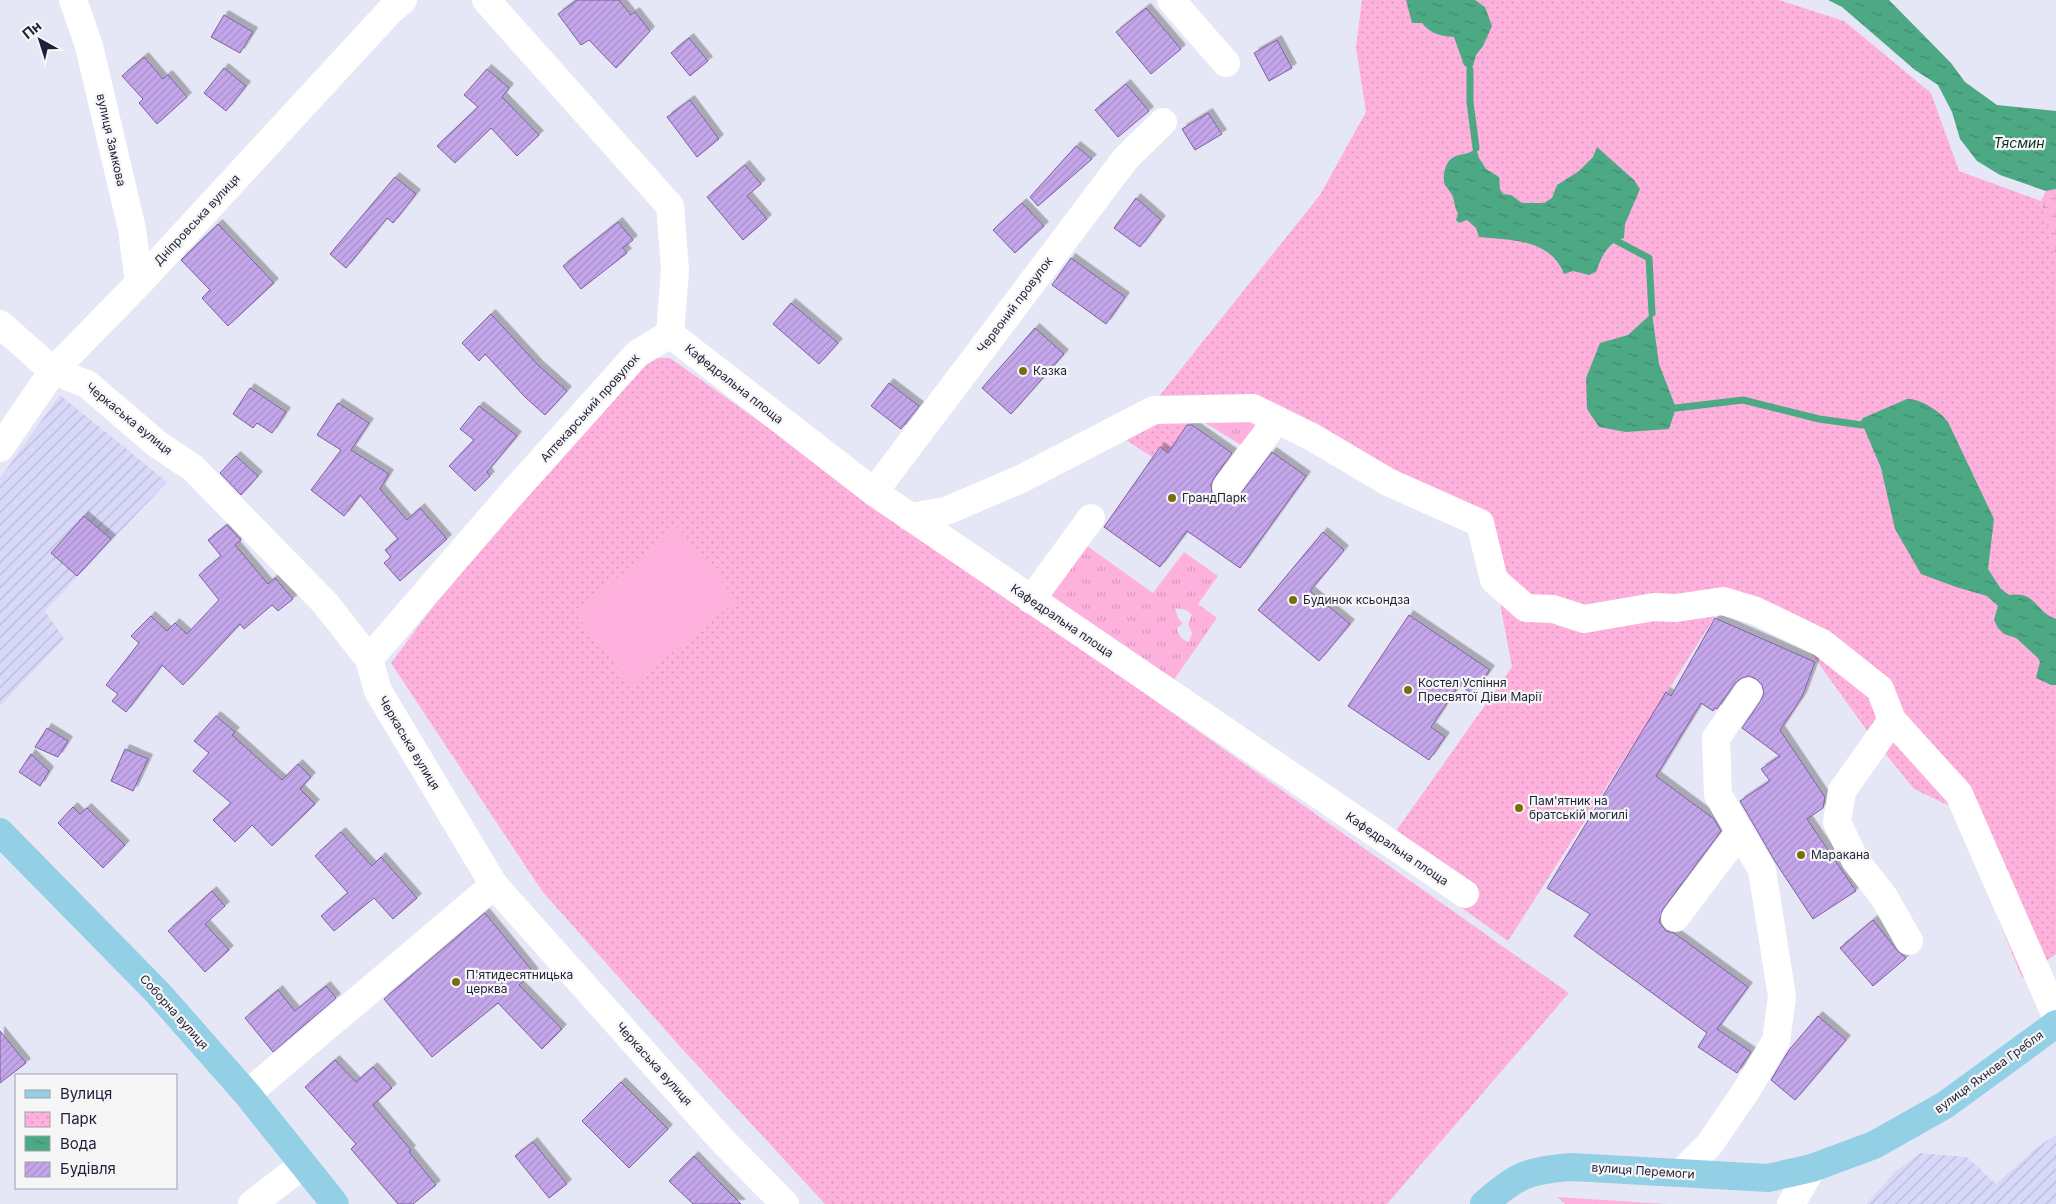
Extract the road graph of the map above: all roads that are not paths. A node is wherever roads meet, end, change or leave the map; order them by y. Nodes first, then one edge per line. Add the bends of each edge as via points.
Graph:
1 (73, 0) edge
2 (403, 0) edge
3 (486, 0) edge
4 (1171, 0) edge
5 (1226, 63) dead end
6 (1163, 122) dead end
7 (139, 283) junction
8 (0, 324) edge
9 (670, 334) junction
10 (53, 372) junction
11 (1277, 420) junction
12 (0, 448) edge
13 (1226, 487) dead end
14 (874, 492) junction
15 (910, 517) junction
16 (1091, 518) dead end
17 (1031, 600) junction
18 (369, 659) junction
19 (1748, 692) dead end
20 (1892, 720) junction
21 (0, 832) edge
22 (1739, 833) junction
23 (494, 885) junction
24 (1465, 894) dead end
25 (1675, 918) dead end
26 (1908, 941) dead end
27 (2056, 1016) edge
28 (2056, 1024) edge
29 (247, 1094) junction
30 (304, 1165) junction
31 (1812, 1168) junction
32 (1681, 1173) junction
33 (1768, 1178) junction
34 (252, 1204) edge
35 (335, 1204) edge
36 (784, 1204) edge
37 (1484, 1204) edge
38 (1781, 1204) edge
39 (1791, 1204) edge

1 - 7 street, вулиця Замкова via 89,46 132,229
2 - 7 street, Дніпровська вулиця via 390,10
3 - 9 street via 670,206 675,270
4 - 5 street
6 - 14 street, Червоний провулок via 1126,158
7 - 10 street, Дніпровська вулиця
8 - 10 street, Черкаська вулиця
9 - 14 street, Кафедральна площа
9 - 18 street, Аптекарський провулок via 637,354
10 - 12 street, Дніпровська вулиця
10 - 18 street, Черкаська вулиця via 87,384 157,444 193,468 325,603
11 - 13 street
11 - 15 street via 1253,408 1154,410 1021,478 946,511
11 - 20 street via 1388,482 1480,523 1494,580 1526,608 1553,609 1584,620 1654,607 1676,608 1723,601 1756,612 1822,643 1880,689
14 - 15 street, Кафедральна площа
15 - 17 street, Кафедральна площа
16 - 17 street
17 - 24 street, Кафедральна площа
18 - 23 street, Черкаська вулиця via 378,692
19 - 22 street via 1716,738 1718,795
20 - 26 street via 1842,791 1837,822 1855,860 1884,897
20 - 27 street via 1959,794
21 - 29 main road, Соборна вулиця via 158,993
22 - 25 street
22 - 32 street via 1762,870 1782,997 1776,1041 1746,1091 1708,1144
23 - 29 street
23 - 36 street, Черкаська вулиця via 720,1138
28 - 31 main road, вулиця Яхнова Гребля via 1945,1105 1874,1145
29 - 30 main road, Соборна вулиця
30 - 34 street
30 - 35 main road, Соборна вулиця
31 - 33 main road, вулиця Перемоги
31 - 39 street
32 - 33 main road, вулиця Перемоги
32 - 37 main road, вулиця Перемоги via 1572,1167 1537,1170 1503,1187
33 - 38 street via 1778,1188

